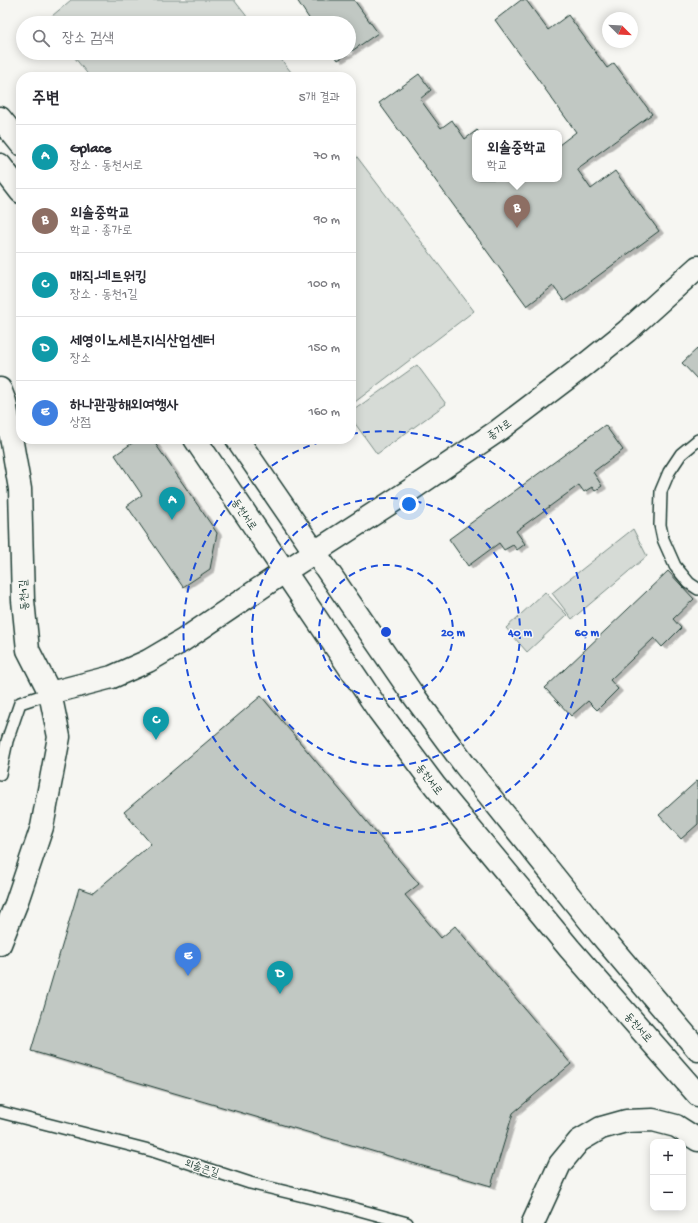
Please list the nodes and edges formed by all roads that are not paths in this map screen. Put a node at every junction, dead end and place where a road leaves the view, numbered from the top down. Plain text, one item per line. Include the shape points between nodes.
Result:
1 (0, 118) edge
2 (16, 138) edge
3 (0, 166) edge
4 (16, 186) edge
5 (698, 267) edge
6 (0, 388) edge
7 (698, 440) edge
8 (198, 444) edge
9 (240, 444) edge
10 (314, 553) junction
11 (284, 572) junction
12 (698, 589) edge
13 (50, 693) junction
14 (0, 774) edge
15 (0, 944) edge
16 (698, 1050) edge
17 (698, 1095) edge
18 (0, 1112) edge
19 (698, 1140) edge
20 (406, 1223) edge
21 (533, 1223) edge

1 - 2 main road
3 - 4 main road
5 - 10 main road, 종가로 via 627,331 499,430
6 - 13 main road, 동천1길 via 5,402 20,489 23,600 28,650
7 - 12 lane via 681,454 669,472 661,491 660,525 675,566 689,583
8 - 11 main road, 동천서로
9 - 10 main road
10 - 11 main road, 종가로
10 - 16 main road via 464,764 601,935
11 - 13 main road, 종가로 via 182,642 148,662 112,677
11 - 17 main road, 동천서로 via 379,711 435,786 570,949
13 - 14 lane via 20,703
13 - 15 main road, 동천1길 via 59,737 42,827
18 - 20 lane, 외솔큰길 via 153,1151 250,1183
19 - 21 main road via 676,1126 653,1120 626,1121 601,1128 579,1141 560,1164

